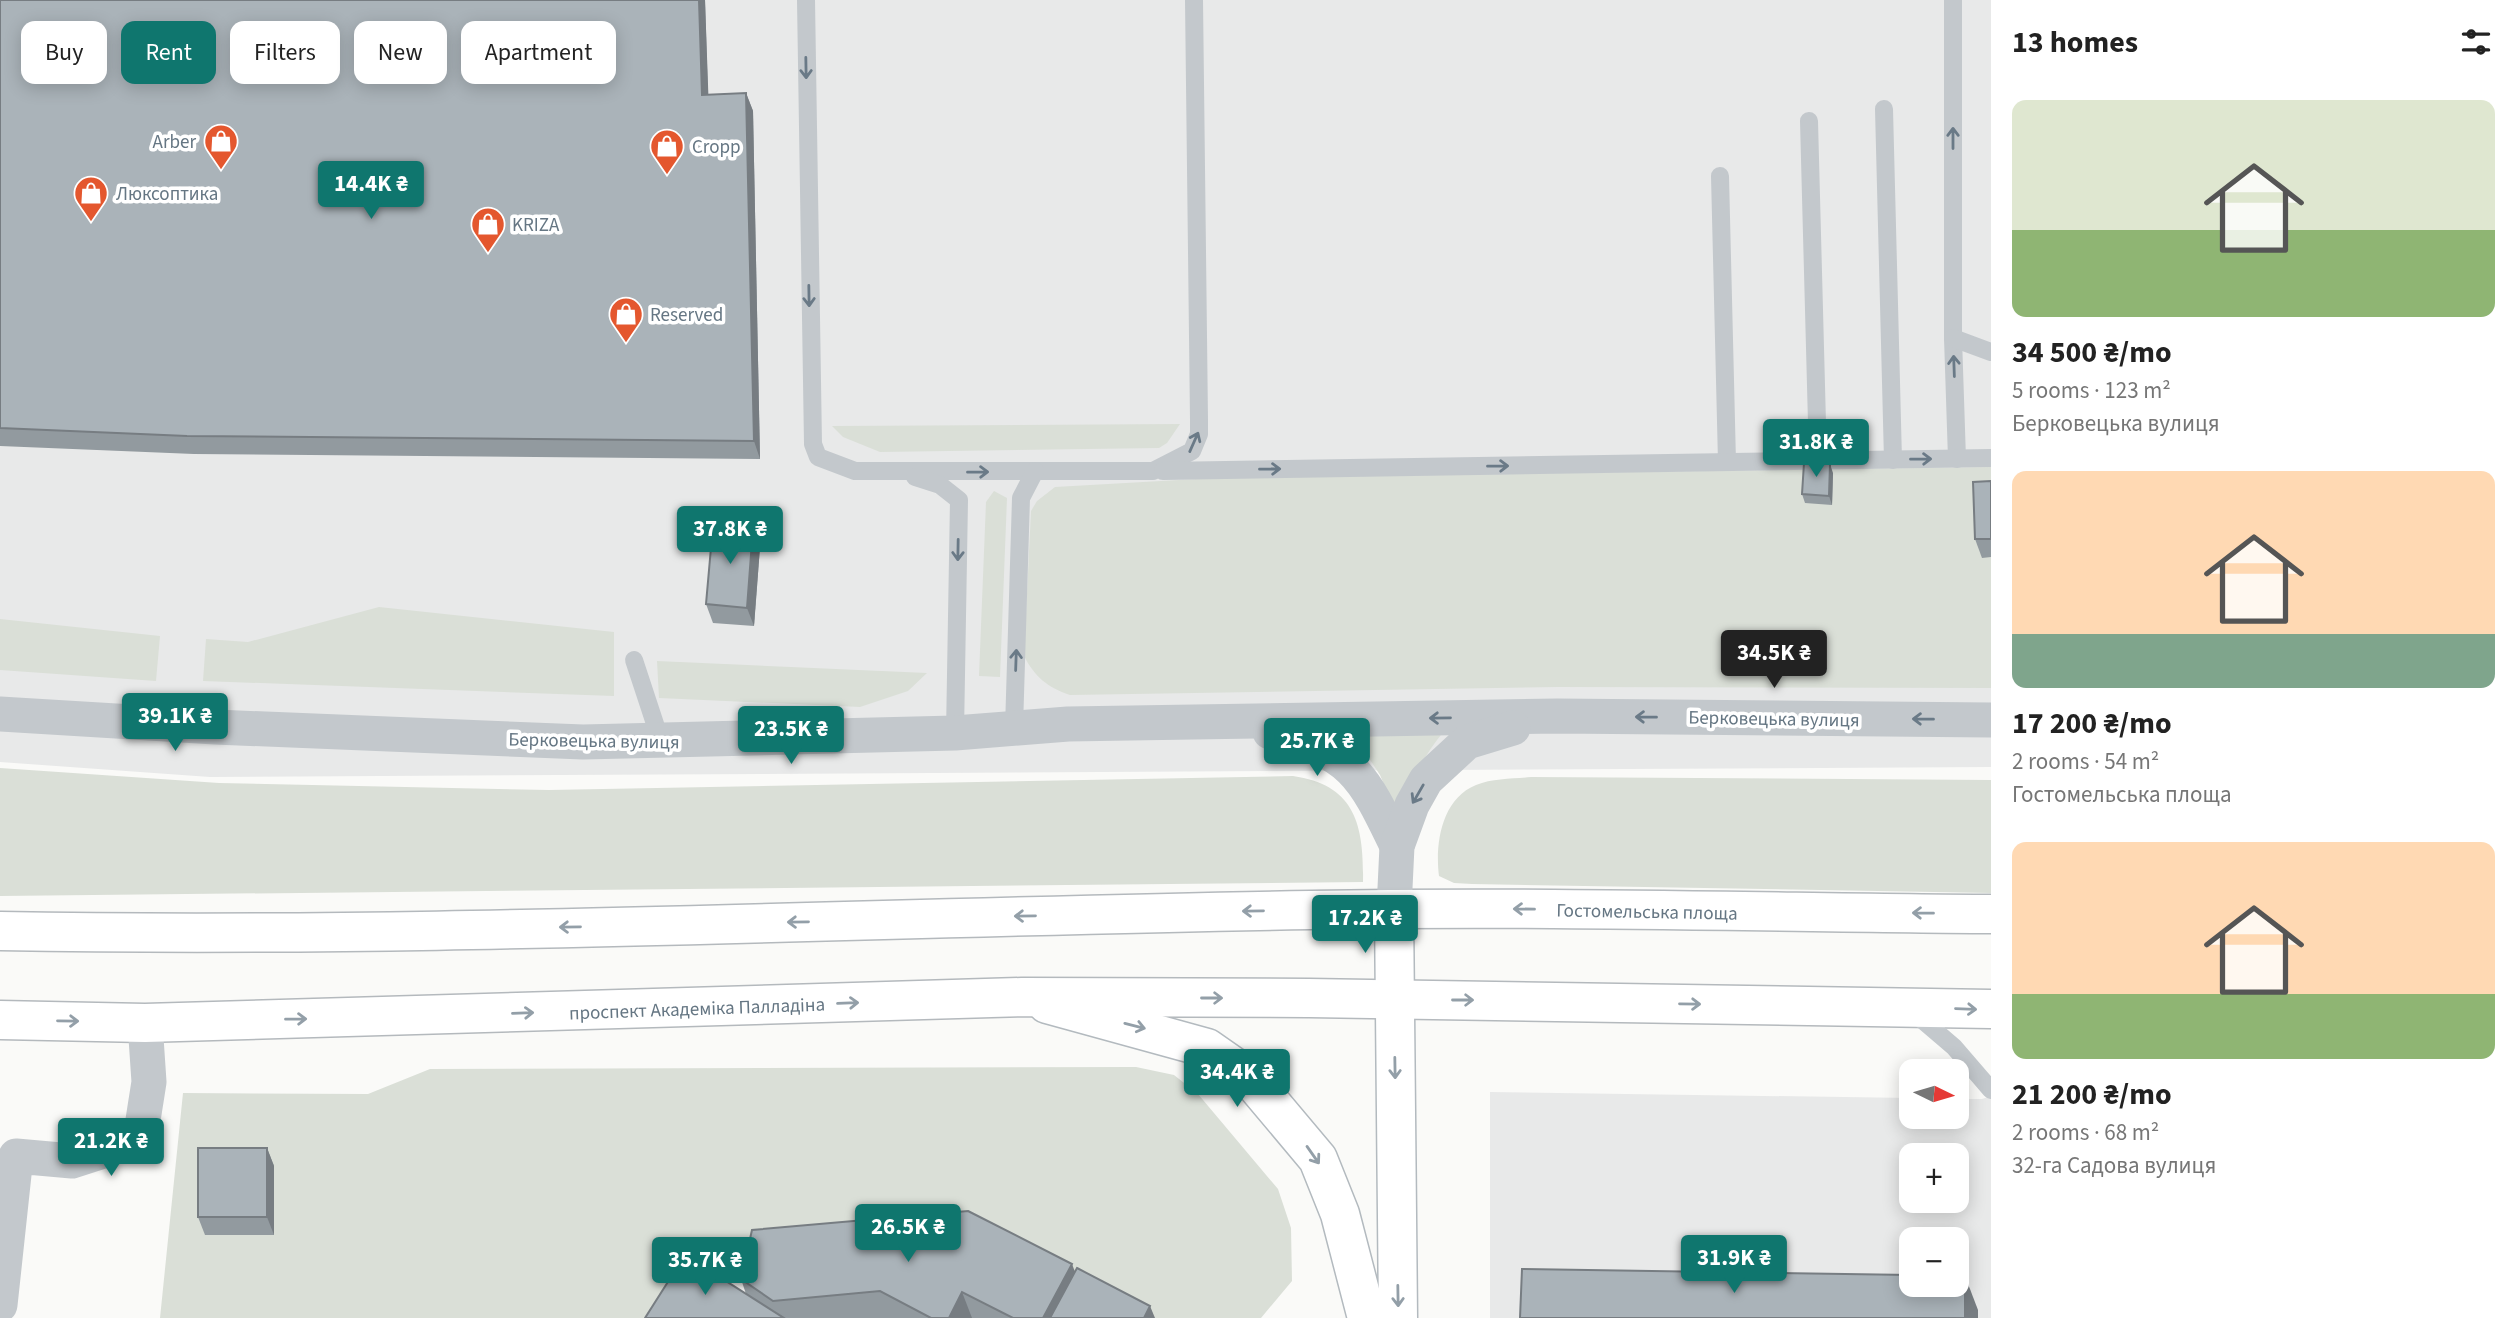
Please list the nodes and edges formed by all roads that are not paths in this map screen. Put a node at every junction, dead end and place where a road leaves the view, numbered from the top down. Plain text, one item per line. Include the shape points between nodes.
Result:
1 (806, 0) edge
2 (1194, 0) edge
3 (1953, 0) edge
4 (1884, 109) dead end
5 (1810, 121) dead end
6 (1720, 176) dead end
7 (1953, 338) junction
8 (1991, 352) edge
9 (1991, 458) edge
10 (1957, 459) junction
11 (1893, 460) junction
12 (1818, 461) junction
13 (1727, 462) junction
14 (899, 471) junction
15 (1035, 471) junction
16 (1153, 471) junction
17 (634, 660) dead end
18 (0, 714) edge
19 (1557, 716) junction
20 (1991, 720) edge
21 (1230, 722) junction
22 (1014, 728) junction
23 (955, 733) junction
24 (661, 742) junction
25 (1397, 846) junction
26 (1394, 909) junction
27 (1991, 914) edge
28 (0, 931) edge
29 (1022, 997) junction
30 (1394, 1000) junction
31 (1908, 1007) junction
32 (1991, 1009) edge
33 (0, 1020) edge
34 (145, 1023) junction
35 (1991, 1090) edge
36 (0, 1305) edge
37 (1367, 1318) edge
38 (1398, 1318) edge

1 -> 14 lane via 813,444 818,457 837,467
16 -> 2 lane via 1192,451 1199,434
7 -> 3 lane
4 - 11 lane
5 - 12 lane
6 - 13 lane
7 - 8 lane
10 -> 7 lane
9 - 10 lane
11 -> 10 lane
11 - 12 lane
12 - 13 lane
16 -> 13 lane
14 -> 15 lane
14 -> 23 lane via 940,485 959,500
15 - 16 lane
22 -> 15 lane via 1021,498
17 - 24 lane
18 - 24 street, Берковецька вулиця via 228,728
20 -> 19 street, Берковецька вулиця
19 -> 21 street, Берковецька вулиця
19 -> 25 street, Берковецька вулиця via 1467,741 1448,756 1426,780
21 - 22 street, Берковецька вулиця
21 - 25 street, Берковецька вулиця via 1334,754 1370,789
22 - 23 street, Берковецька вулиця
23 - 24 street, Берковецька вулиця
25 - 26 street, Берковецька вулиця
27 -> 26 main road, Гостомельська площа
26 -> 28 main road via 494,929
26 - 30 main road
29 -> 30 main road, проспект Академіка Палладіна
34 -> 29 main road, проспект Академіка Палладіна
29 -> 37 main road via 1207,1048 1250,1078 1318,1159 1340,1214
30 -> 31 main road
30 -> 38 main road
31 -> 32 main road
31 - 35 lane via 1954,1047
33 -> 34 main road, проспект Академіка Палладіна
34 - 36 street via 149,1082 139,1139 72,1161 16,1156

